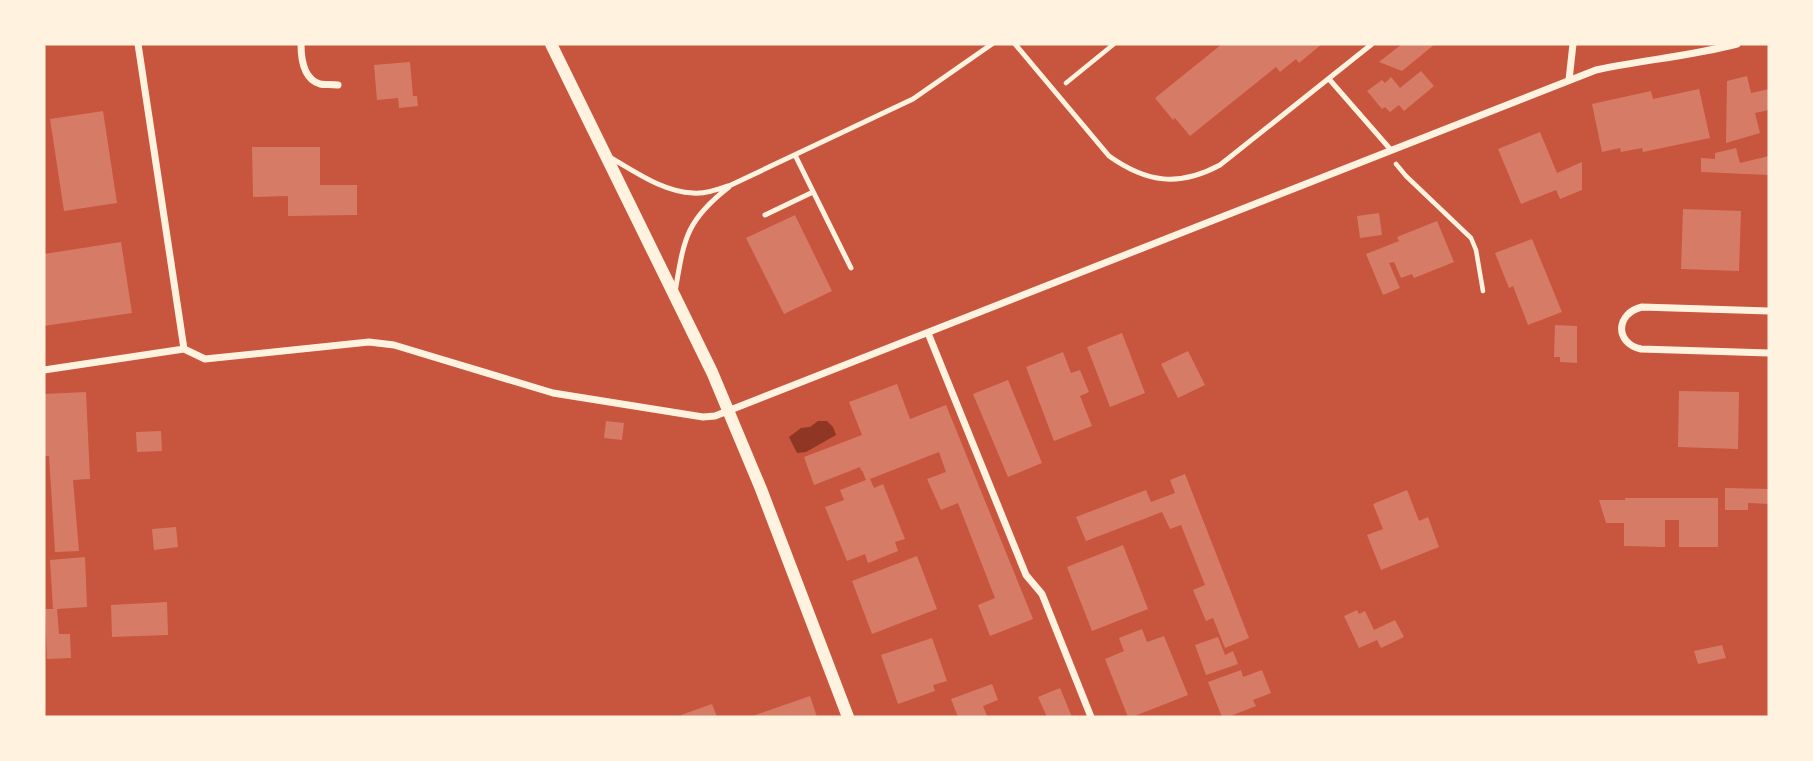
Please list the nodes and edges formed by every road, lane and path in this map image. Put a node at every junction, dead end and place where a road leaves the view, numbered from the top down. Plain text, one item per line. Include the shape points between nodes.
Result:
1 (138, 44) edge
2 (301, 44) edge
3 (551, 44) edge
4 (992, 44) edge
5 (1015, 44) edge
6 (1114, 44) edge
7 (1372, 44) edge
8 (1573, 44) edge
9 (1737, 44) edge
10 (1329, 79) junction
11 (1569, 80) junction
12 (338, 85) dead end
13 (1054, 92) junction
14 (1391, 150) junction
15 (605, 154) junction
16 (795, 155) junction
17 (731, 185) junction
18 (813, 192) junction
19 (765, 215) dead end
20 (851, 268) dead end
21 (1483, 291) dead end
22 (674, 296) junction
23 (1769, 312) edge
24 (928, 332) junction
25 (184, 349) junction
26 (1769, 353) edge
27 (44, 370) edge
28 (729, 411) junction
29 (848, 717) edge
30 (1091, 717) edge

1 - 25 street
2 - 12 street via 310,78
3 - 15 street
4 - 16 lane via 914,99
5 - 13 lane
6 - 13 path
7 - 10 lane
8 - 11 street
9 - 11 street via 1606,68
10 - 13 lane via 1220,165 1172,180 1139,174 1109,156
10 - 14 lane
11 - 14 street
14 - 21 path via 1398,167 1471,238
14 - 24 street
15 - 17 lane via 672,189 692,193
15 - 22 street
16 - 17 lane
16 - 18 lane
17 - 22 lane via 714,198 684,239
18 - 19 lane
18 - 20 lane
22 - 28 street
23 - 26 street via 1642,307 1626,315 1621,328 1627,342 1641,349
24 - 28 street
24 - 30 street via 1026,575 1042,594
25 - 27 street
25 - 28 street via 205,359 369,342 394,345 553,393 703,417
28 - 29 street

